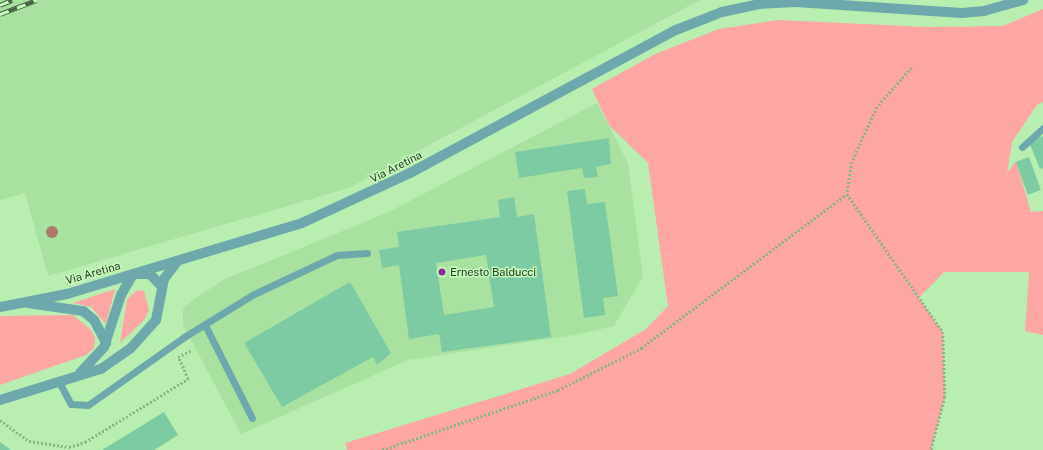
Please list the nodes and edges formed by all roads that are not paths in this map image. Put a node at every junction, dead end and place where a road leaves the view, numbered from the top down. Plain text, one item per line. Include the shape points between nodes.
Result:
1 (1023, 0) edge
2 (783, 1) edge
3 (1043, 128) edge
4 (1022, 147) dead end
5 (366, 253) dead end
6 (177, 262) junction
7 (133, 274) junction
8 (161, 286) junction
9 (26, 303) junction
10 (0, 307) edge
11 (205, 325) junction
12 (106, 343) junction
13 (80, 373) junction
14 (58, 380) junction
15 (0, 400) edge
16 (252, 418) dead end

1 - 2 street, Via Aretina via 984,11 962,12
2 - 6 street, Via Aretina via 734,8 691,23 365,196 280,232
3 - 4 lane
5 - 11 lane via 345,252 328,258 254,294
6 - 7 street, Via Aretina
6 - 8 street
7 - 8 street via 150,274
7 - 9 street, Via Aretina
7 - 12 street via 121,295
8 - 13 street via 160,310 150,329 110,363
9 - 10 street, Via Aretina
9 - 12 street via 83,311 94,320
11 - 14 lane via 88,405 71,404
11 - 16 lane
12 - 13 street via 98,357
13 - 14 street
14 - 15 street

